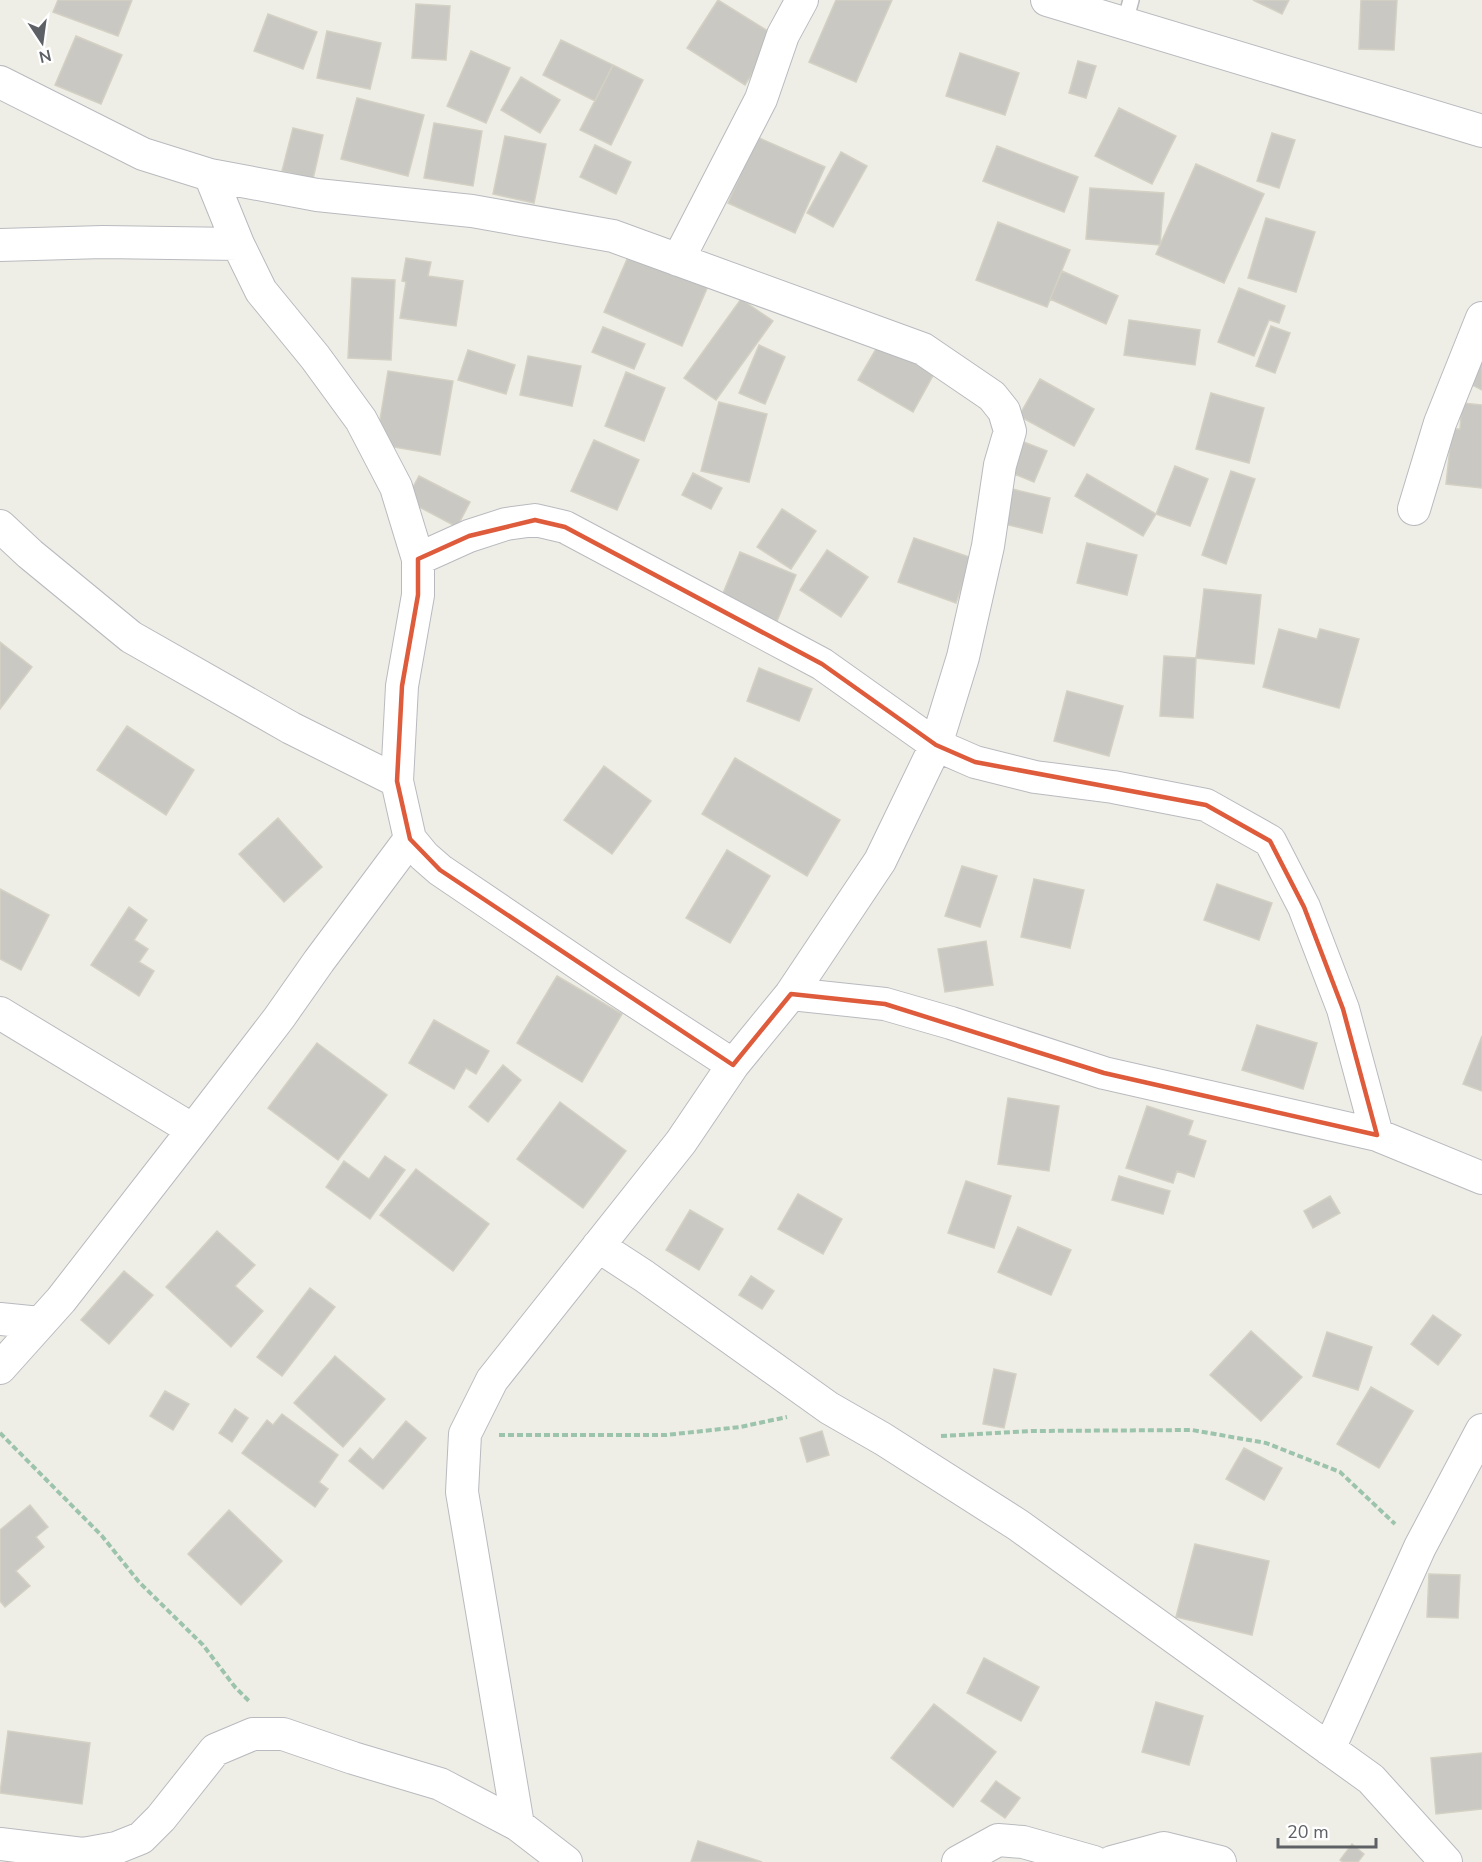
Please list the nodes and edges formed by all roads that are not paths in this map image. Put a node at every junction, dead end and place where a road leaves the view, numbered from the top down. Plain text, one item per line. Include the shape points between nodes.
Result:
1 (802, 0) edge
2 (1047, 0) edge
3 (1128, 11) edge
4 (0, 82) edge
5 (1482, 131) edge
6 (210, 175) junction
7 (238, 244) junction
8 (0, 245) edge
9 (678, 260) junction
10 (1482, 318) edge
11 (1414, 509) dead end
12 (0, 526) edge
13 (418, 560) junction
14 (936, 745) junction
15 (398, 781) junction
16 (410, 839) junction
17 (791, 994) junction
18 (0, 1013) edge
19 (733, 1065) junction
20 (193, 1130) junction
21 (1377, 1135) junction
22 (1482, 1178) edge
23 (598, 1246) junction
24 (0, 1319) edge
25 (40, 1323) junction
26 (0, 1368) edge
27 (1482, 1430) edge
28 (1329, 1749) junction
29 (518, 1825) junction
30 (0, 1844) edge
31 (136, 1850) edge
32 (566, 1862) edge
33 (958, 1862) edge
34 (1094, 1862) edge
35 (1112, 1862) edge
36 (1220, 1862) edge
37 (1446, 1862) edge

1 - 9 street via 783,35 761,99
2 - 3 street
3 - 5 street
4 - 6 street via 143,154
6 - 7 street
6 - 9 street via 317,195 472,211 613,236
7 - 8 street
7 - 13 street via 261,291 361,420 396,487
9 - 14 street via 923,349 992,396 1004,411 1010,430 1000,465 988,546 963,657
10 - 11 street via 1440,423
12 - 15 street via 131,637 291,728
13 - 14 street via 506,524 535,520 565,527 822,664
13 - 15 street via 418,595 402,686
14 - 17 street via 880,861
14 - 21 street via 975,762 1035,777 1206,805 1270,841 1304,907 1343,1009
15 - 16 street
16 - 19 street via 440,870
16 - 20 street
17 - 19 street
17 - 21 street via 885,1004 1104,1073
18 - 20 street
19 - 23 street via 681,1142
20 - 25 street
21 - 22 street
23 - 28 street via 829,1408 1018,1524
23 - 29 street via 492,1380 465,1434 462,1492
24 - 25 street
25 - 26 street
27 - 28 street via 1420,1547
28 - 37 street via 1371,1779
29 - 31 street via 441,1784 282,1734 253,1734 215,1750
29 - 32 street
30 - 31 street via 83,1854 116,1848
33 - 34 street via 998,1840 1023,1842
35 - 36 street via 1164,1848

